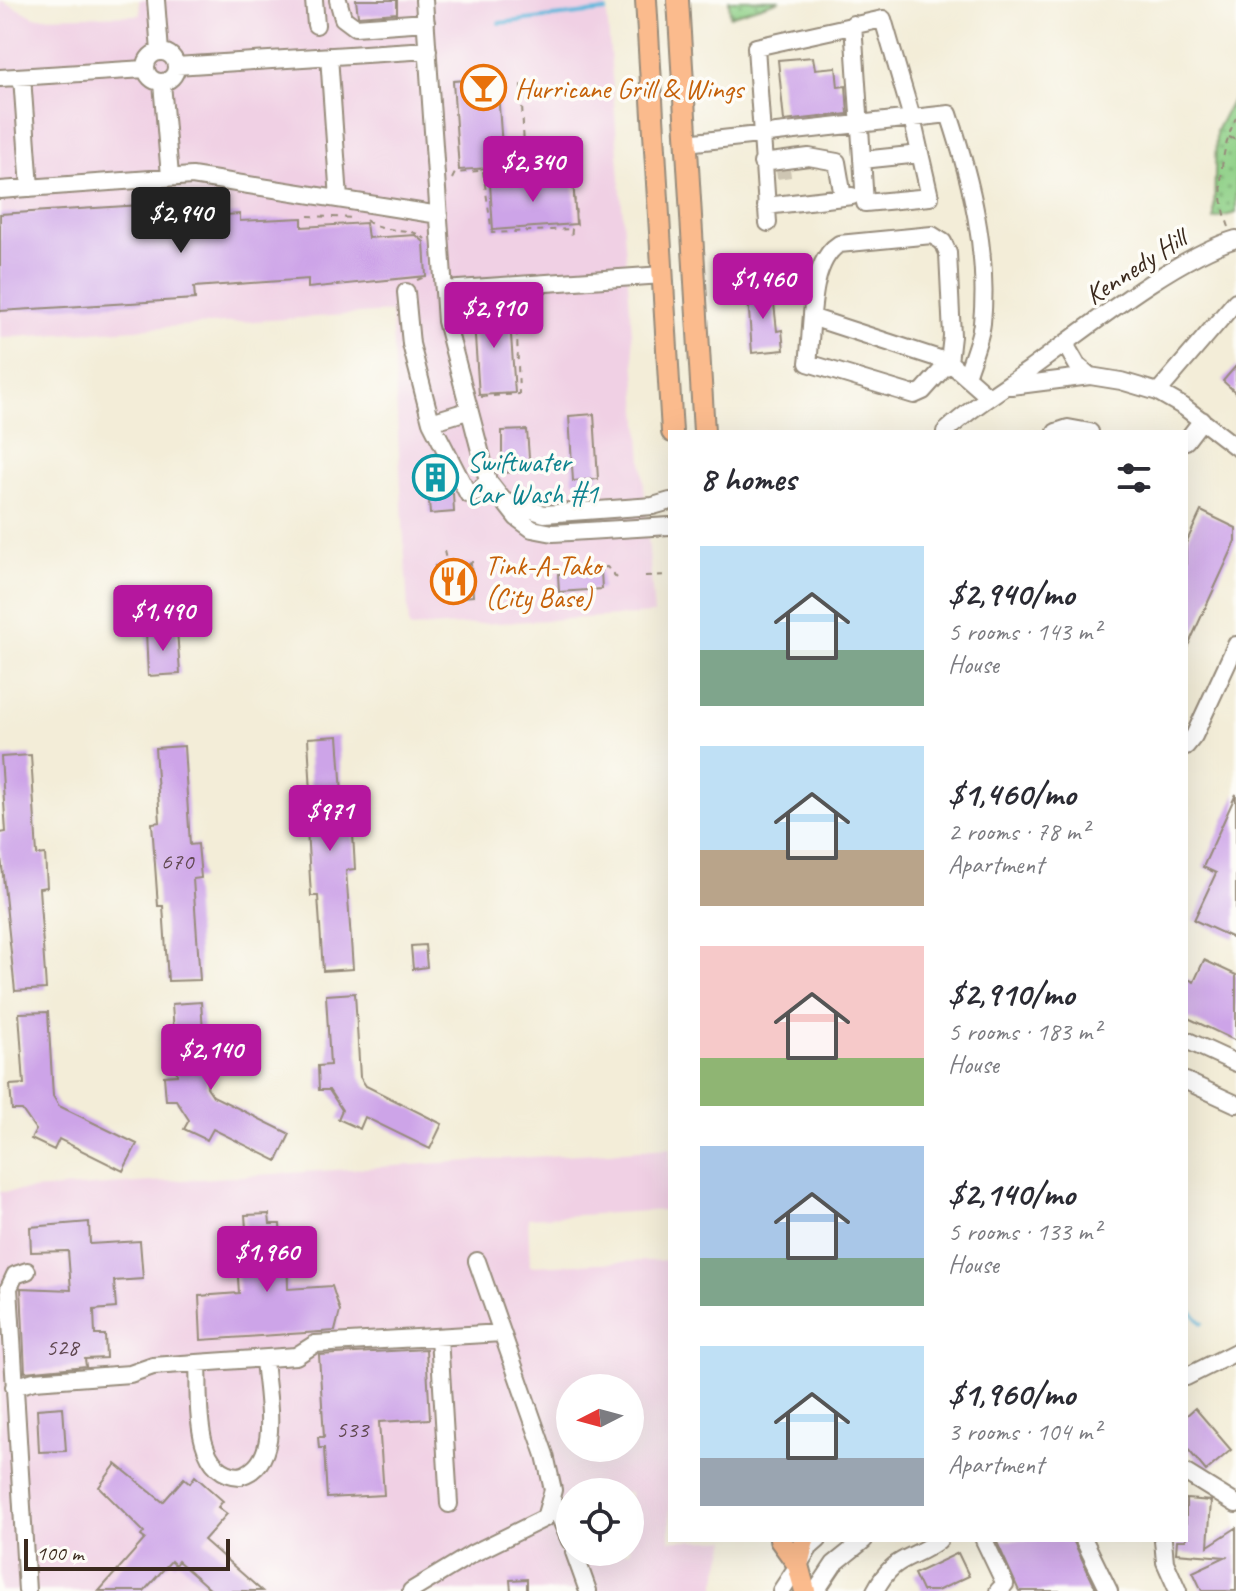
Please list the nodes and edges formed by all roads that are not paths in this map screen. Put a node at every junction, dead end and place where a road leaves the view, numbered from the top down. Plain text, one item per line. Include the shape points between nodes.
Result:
1 (156, 0) edge
2 (314, 0) edge
3 (338, 0) edge
4 (424, 0) edge
5 (646, 0) edge
6 (678, 0) edge
7 (426, 22) junction
8 (853, 24) junction
9 (316, 25) dead end
10 (428, 50) junction
11 (160, 52) junction
12 (329, 56) junction
13 (176, 66) junction
14 (145, 69) junction
15 (22, 77) junction
16 (0, 78) edge
17 (162, 83) junction
18 (912, 118) junction
19 (860, 123) junction
20 (760, 135) junction
21 (686, 143) junction
22 (920, 154) junction
23 (862, 160) junction
24 (773, 169) junction
25 (840, 171) junction
26 (170, 176) junction
27 (30, 188) junction
28 (0, 190) edge
29 (863, 195) junction
30 (843, 197) junction
31 (339, 199) junction
32 (439, 215) junction
33 (1235, 239) edge
34 (663, 275) junction
35 (412, 286) road end
36 (444, 290) junction
37 (1236, 301) edge
38 (814, 318) junction
39 (1065, 344) junction
40 (949, 362) junction
41 (1090, 376) junction
42 (966, 377) junction
43 (1005, 387) junction
44 (1158, 392) junction
45 (989, 397) junction
46 (467, 411) junction
47 (1202, 420) junction
48 (431, 422) junction
49 (672, 430) edge
50 (704, 430) edge
51 (948, 430) edge
52 (1188, 438) edge
53 (1236, 447) edge
54 (488, 481) junction
55 (507, 502) junction
56 (668, 502) edge
57 (668, 526) edge
58 (1236, 645) edge
59 (1188, 744) edge
60 (1188, 1041) edge
61 (1236, 1063) edge
62 (1188, 1082) edge
63 (1236, 1104) edge
64 (477, 1261) dead end
65 (27, 1271) dead end
66 (502, 1333) junction
67 (439, 1337) junction
68 (1236, 1352) edge
69 (264, 1359) junction
70 (198, 1363) junction
71 (1188, 1376) edge
72 (14, 1387) junction
73 (1188, 1474) edge
74 (552, 1499) junction
75 (449, 1504) dead end
76 (1236, 1504) edge
77 (556, 1508) edge
78 (781, 1542) edge
79 (804, 1542) edge
80 (816, 1542) edge
81 (862, 1542) edge
82 (935, 1542) edge
83 (985, 1542) edge
84 (1085, 1542) edge
85 (1163, 1542) edge
86 (798, 1565) junction
87 (579, 1566) edge
88 (27, 1591) edge
89 (411, 1591) edge
90 (588, 1591) edge
91 (781, 1591) edge
92 (805, 1591) edge
93 (816, 1591) edge
94 (875, 1591) edge
95 (998, 1591) edge
96 (1109, 1591) edge
97 (1178, 1591) edge

1 - 11 street
2 - 9 street
3 - 7 street via 343,18 355,27
4 - 7 street
5 - 34 main road
6 - 21 main road
7 - 10 street
8 - 18 street via 883,19
8 - 19 street
8 - 20 street via 756,47
10 - 12 street
10 - 32 street
11 - 13 street via 171,56
11 - 14 street via 149,57
12 - 13 street
12 - 31 street
13 - 17 street via 172,78
14 - 15 street
14 - 17 street via 150,79
15 - 16 street
15 - 27 street
17 - 26 street
18 - 19 street
18 - 22 street
18 - 42 street via 949,114 976,210 982,326
19 - 20 street
19 - 23 street
20 - 21 street
20 - 24 street
21 - 50 main road
22 - 23 street
22 - 29 street via 930,197 865,203
23 - 29 street
24 - 25 street via 828,165
24 - 25 street via 826,158 837,162
24 - 30 street via 767,215
25 - 30 street
26 - 27 street
26 - 31 street
27 - 28 street
29 - 30 street
31 - 32 street
32 - 36 street
33 - 39 street, Kennedy Hill via 1216,244 1167,274
34 - 36 street
34 - 49 main road
35 - 48 street via 411,344
36 - 46 street
37 - 44 street
38 - 40 street
38 - 40 street via 808,363 914,395
38 - 40 street via 816,276 828,250 839,244 932,235 948,253
39 - 41 street
39 - 43 street, Kennedy Hill
40 - 42 street
41 - 43 street
41 - 44 street
42 - 45 street
43 - 45 street, Kennedy Hill
44 - 47 street
45 - 51 street, Kennedy Hill
46 - 48 street
46 - 54 street
47 - 52 street
47 - 53 street
48 - 54 street via 468,494
54 - 55 street
55 - 56 street via 544,514
55 - 57 street via 532,529 553,533
58 - 59 street
60 - 61 street
62 - 63 street
64 - 66 street
65 - 72 street via 15,1275 9,1288
66 - 67 street
66 - 74 street via 545,1455
67 - 69 street via 315,1344 296,1356
67 - 75 street
68 - 71 street
69 - 70 street
69 - 70 street via 268,1447 260,1465 240,1476 225,1472 203,1447
70 - 72 street
72 - 88 street
73 - 76 street
74 - 77 street
74 - 89 street via 545,1518
78 - 86 main road
79 - 86 main road
80 - 86 street
81 - 93 street via 834,1564
82 - 94 street via 904,1556
83 - 95 street via 1005,1584
84 - 96 street
85 - 97 street via 1165,1562
86 - 91 street
86 - 92 main road
87 - 90 street

